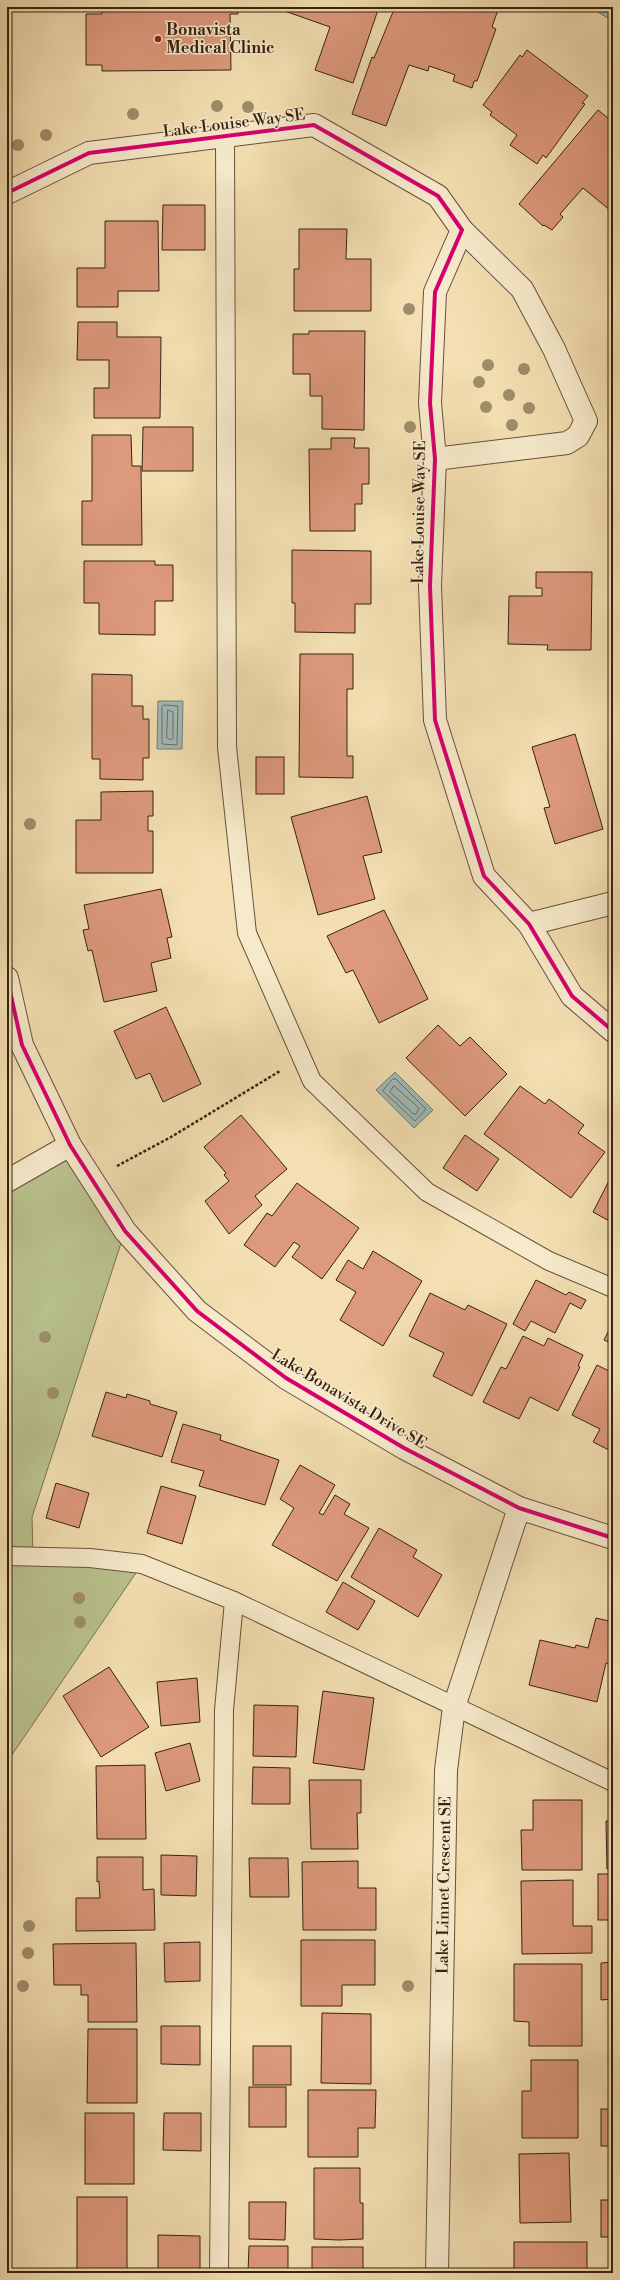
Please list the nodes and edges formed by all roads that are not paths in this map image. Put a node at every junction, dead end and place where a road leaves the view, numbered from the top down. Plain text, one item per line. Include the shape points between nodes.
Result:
1 (225, 136) junction
2 (7, 193) edge
3 (462, 230) junction
4 (435, 459) junction
5 (613, 903) edge
6 (528, 924) junction
7 (7, 978) edge
8 (613, 1031) edge
9 (70, 1145) junction
10 (7, 1182) edge
11 (613, 1288) edge
12 (519, 1508) junction
13 (613, 1538) edge
14 (7, 1556) edge
15 (234, 1601) junction
16 (454, 1707) junction
17 (613, 1782) edge
18 (219, 2273) edge
19 (437, 2273) edge

1 - 2 street, Lake Louise Way SE via 89,153
1 - 3 street, Lake Louise Way SE via 314,125 438,196
1 - 11 lane via 227,747 247,933 312,1081 427,1192 549,1261
3 - 4 street, Lake Louise Way SE via 435,292 430,403
3 - 4 street, Lake Louise Way SE via 522,290 554,349 586,421 578,436 568,443
4 - 6 street, Lake Louise Way SE via 430,586 435,720 484,876
5 - 6 street
6 - 8 street, Lake Louise Way SE via 572,996
7 - 9 street, Lake Bonavista Drive SE via 22,1045
9 - 10 street
9 - 12 street, Lake Bonavista Drive SE via 125,1231 197,1311 286,1378 404,1448
12 - 13 street, Lake Bonavista Drive SE
12 - 16 street, Lake Linnet Crescent SE
14 - 15 lane via 90,1558 142,1564
15 - 16 lane
15 - 18 lane via 224,1710
16 - 17 lane
16 - 19 street, Lake Linnet Crescent SE via 446,1770

